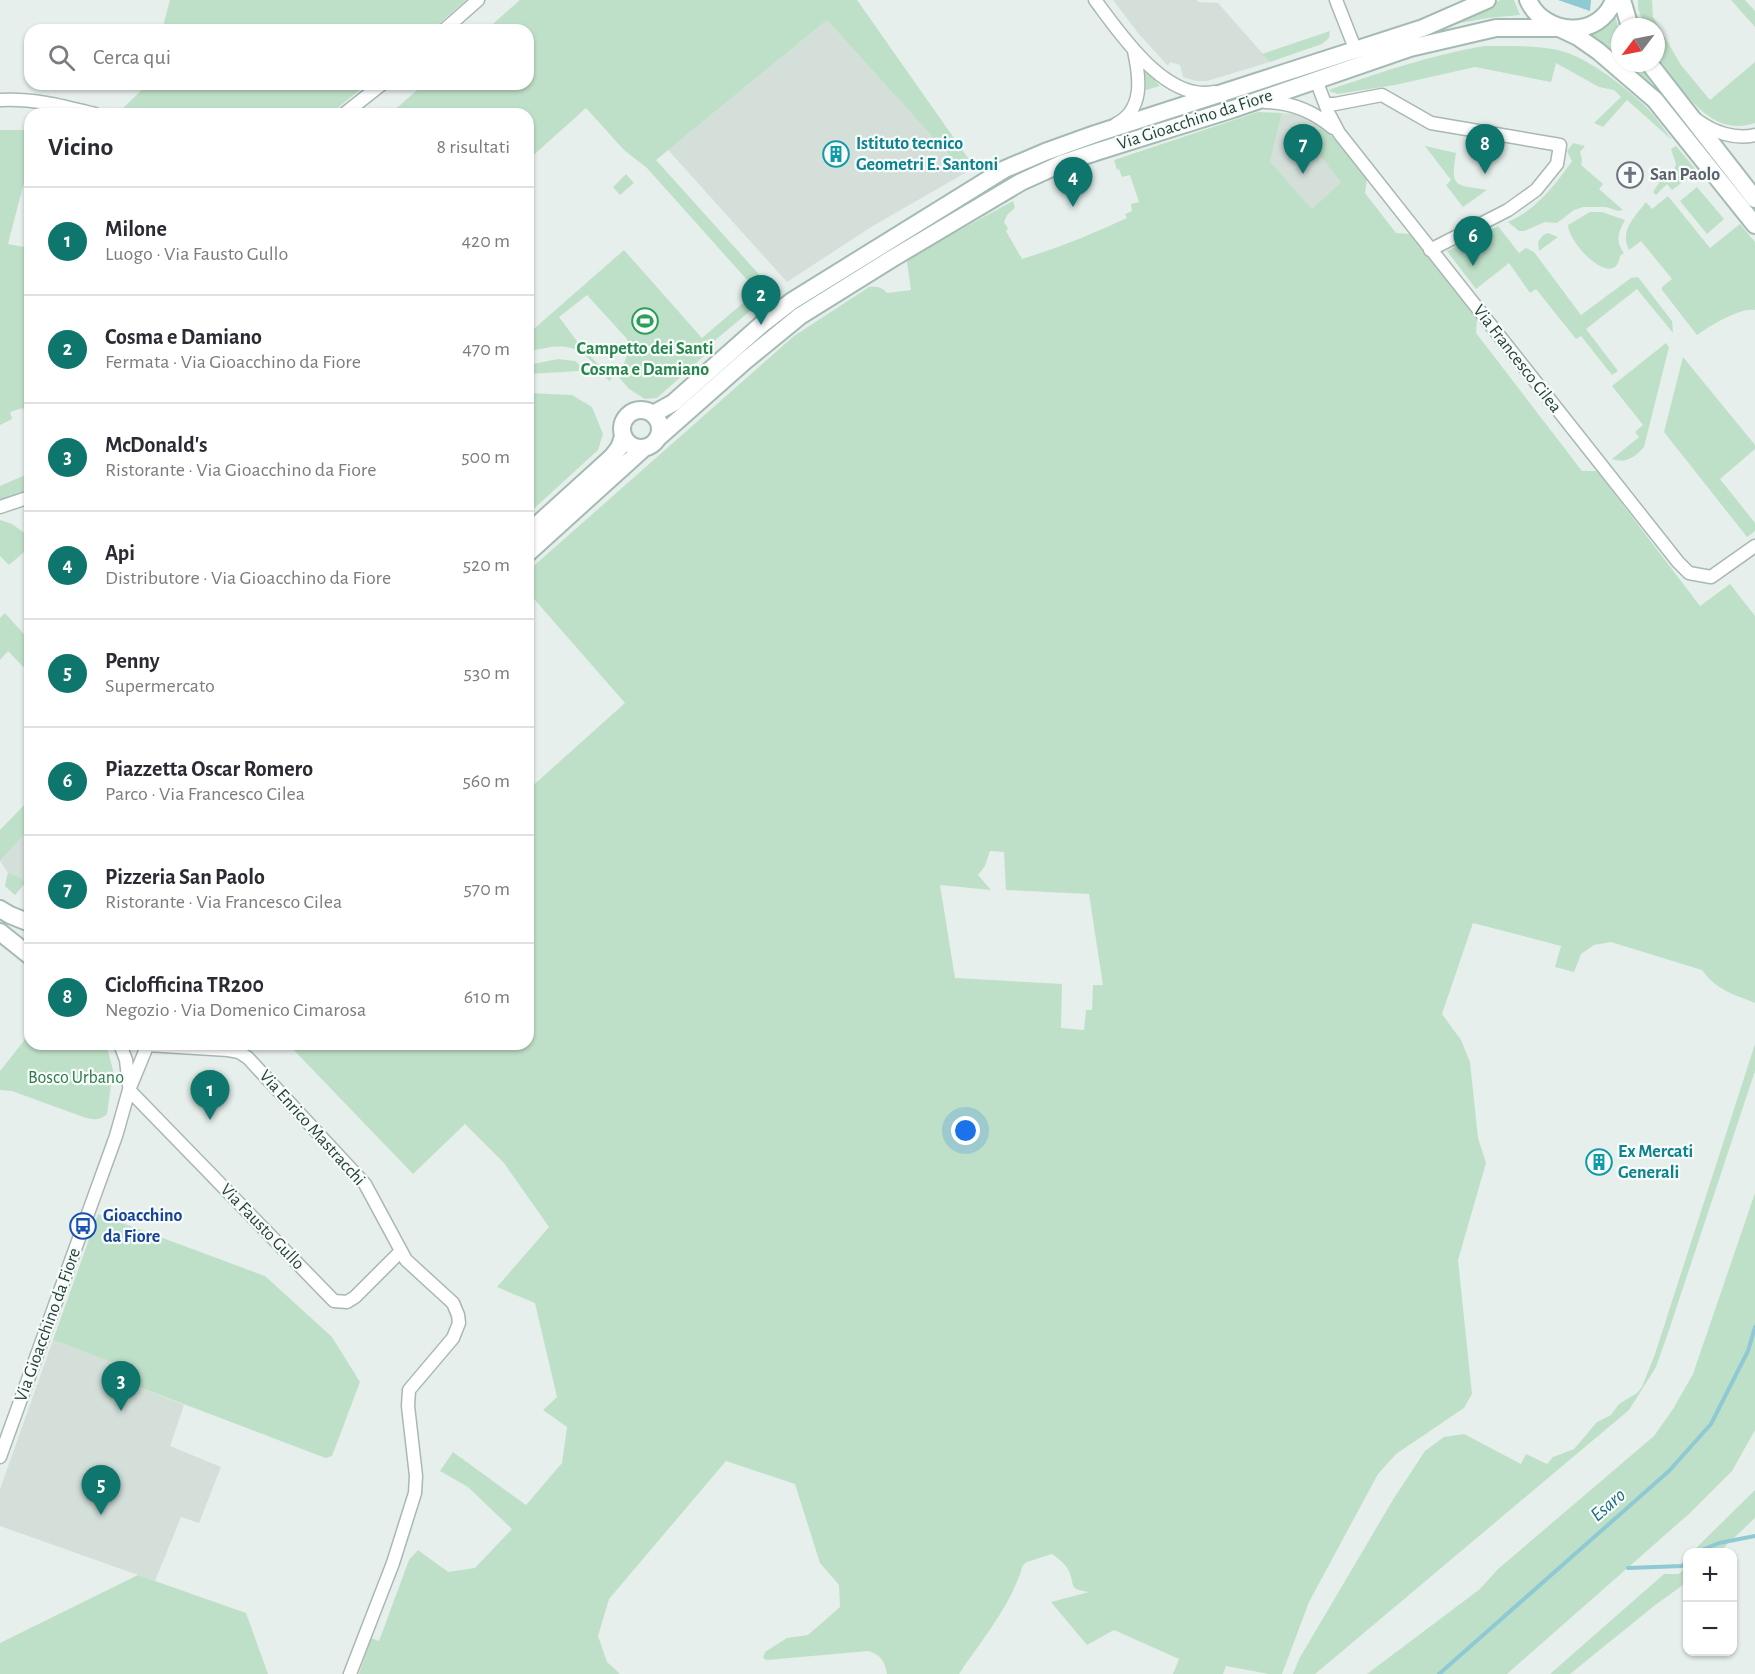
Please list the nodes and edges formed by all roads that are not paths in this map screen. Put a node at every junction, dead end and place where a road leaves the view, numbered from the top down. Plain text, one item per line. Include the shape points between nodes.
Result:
1 (478, 0) edge
2 (1095, 0) edge
3 (1336, 0) edge
4 (1487, 0) edge
5 (1528, 0) edge
6 (1614, 0) edge
7 (1622, 0) edge
8 (1627, 18) edge
9 (451, 24) edge
10 (1559, 28) junction
11 (1134, 51) junction
12 (1356, 51) junction
13 (1656, 72) edge
14 (1316, 80) junction
15 (1244, 86) junction
16 (374, 90) edge
17 (0, 100) edge
18 (1251, 103) junction
19 (1324, 104) junction
20 (70, 108) edge
21 (352, 108) edge
22 (1684, 110) junction
23 (1339, 133) junction
24 (1095, 135) junction
25 (1755, 135) edge
26 (1755, 199) edge
27 (1755, 225) edge
28 (1430, 250) junction
29 (653, 414) junction
30 (623, 437) junction
31 (659, 437) junction
32 (644, 448) junction
33 (24, 499) edge
34 (0, 507) edge
35 (534, 528) edge
36 (1755, 546) edge
37 (534, 548) edge
38 (0, 909) edge
39 (24, 921) edge
40 (0, 932) edge
41 (24, 951) edge
42 (122, 1050) edge
43 (145, 1050) edge
44 (228, 1050) edge
45 (129, 1090) junction
46 (400, 1252) junction
47 (0, 1457) edge
48 (350, 1674) edge

1 - 9 street
2 - 11 street
3 - 12 street
4 - 12 street, Via Gioacchino da Fiore
5 - 10 street via 1536,14
6 - 10 street, Via Gioacchino da Fiore via 1595,23 1584,28
7 - 8 street
10 - 14 street, Via Gioacchino da Fiore via 1496,28 1410,48
10 - 27 street via 1598,51 1655,100
11 - 15 street via 1174,85 1194,92
11 - 24 street via 1139,96 1122,121
12 - 15 street, Via Gioacchino da Fiore
13 - 22 street
14 - 18 street, Via Gioacchino da Fiore
14 - 19 street
15 - 24 street, Via Gioacchino da Fiore
16 - 21 street
17 - 20 street via 40,101
18 - 23 street via 1296,106 1316,115
18 - 31 street, Via Gioacchino da Fiore via 1064,163 1021,182 800,316
19 - 23 street
19 - 28 street via 1382,95 1431,123 1560,145 1557,164 1536,190 1508,210
22 - 25 street via 1723,134
22 - 26 street
23 - 28 street, Via Francesco Cilea
24 - 29 street, Via Gioacchino da Fiore via 1005,169 802,294 673,403
28 - 36 street, Via Francesco Cilea via 1689,573 1711,577
29 - 30 street via 641,410 629,414 622,424
29 - 31 street via 660,424
30 - 32 street via 632,446
30 - 35 street via 612,457
31 - 32 street
32 - 37 street
33 - 34 street
38 - 39 street
40 - 41 street
42 - 45 street
43 - 45 street, Via Gioacchino da Fiore
44 - 46 street, Via Enrico Mastracchi via 248,1058 365,1184
45 - 46 street, Via Fausto Gullo via 334,1301 347,1302 355,1297
45 - 47 street, Via Gioacchino da Fiore
46 - 48 street, Via Enrico Mastracchi via 453,1303 459,1323 453,1338 409,1390 415,1493

